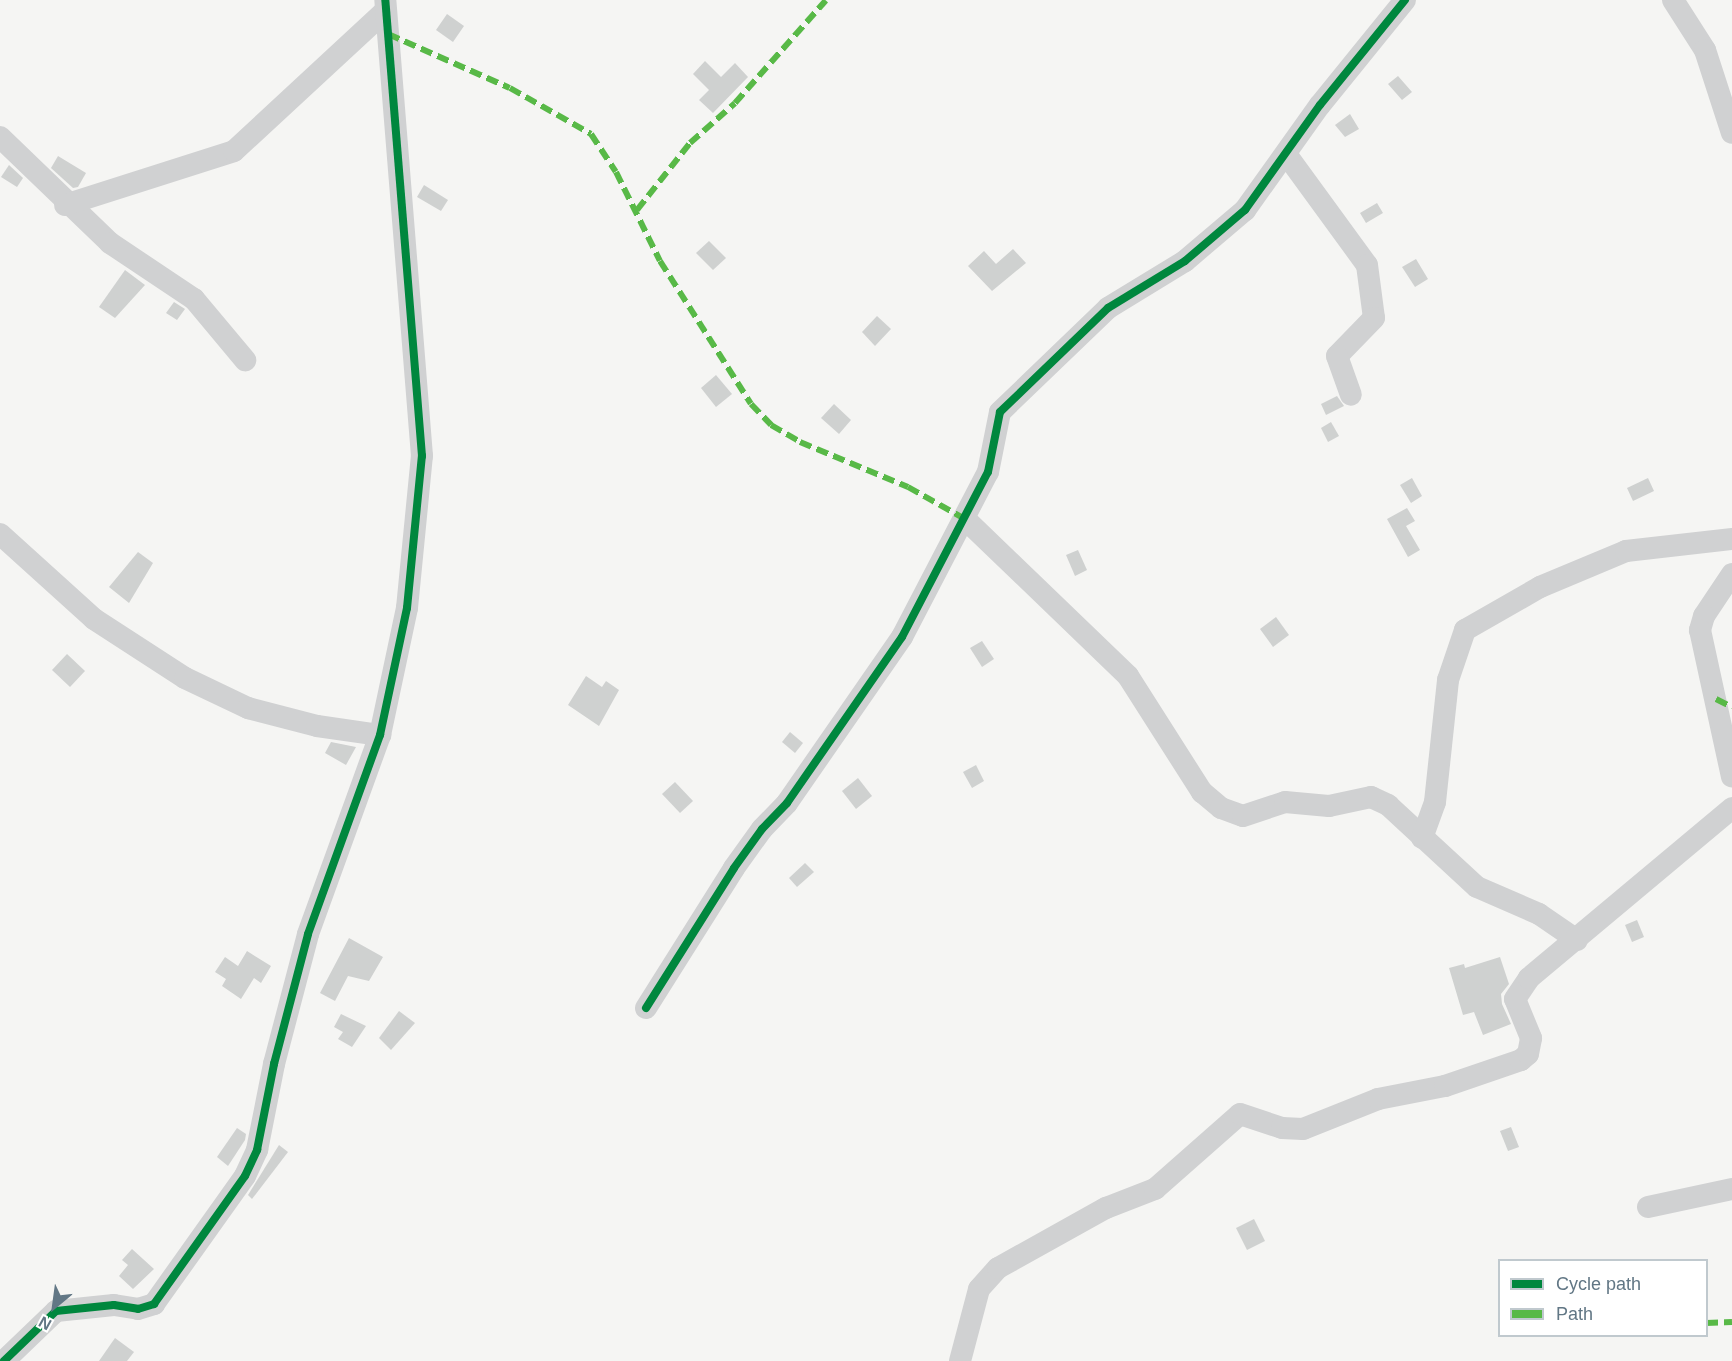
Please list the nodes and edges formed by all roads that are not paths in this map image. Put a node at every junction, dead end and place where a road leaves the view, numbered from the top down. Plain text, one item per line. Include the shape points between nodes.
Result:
1 (1405, 0) edge
2 (1672, 0) edge
3 (385, 5) edge
4 (1732, 133) edge
5 (0, 138) edge
6 (1286, 154) junction
7 (65, 205) junction
8 (245, 360) dead end
9 (1351, 395) dead end
10 (965, 519) junction
11 (0, 534) edge
12 (1732, 538) edge
13 (1732, 574) edge
14 (380, 735) junction
15 (1732, 777) edge
16 (1732, 808) edge
17 (1422, 838) junction
18 (1577, 940) junction
19 (646, 1008) dead end
20 (1732, 1189) edge
21 (1648, 1207) dead end
22 (4, 1361) edge
23 (960, 1361) edge

1 - 6 street
2 - 4 street via 1705,50
3 - 7 street via 234,151
3 - 14 street via 422,456 407,608
5 - 7 street
6 - 9 street via 1367,265 1374,318 1337,356
6 - 10 street via 1245,210 1185,261 1108,308 1000,412 988,472
7 - 8 street via 110,243 194,299
10 - 17 street via 1128,676 1202,792 1221,808 1244,816 1285,802 1329,806 1371,797 1388,805
10 - 19 street via 902,637 787,803 734,868
11 - 14 street via 94,619 185,678 248,708 317,726
12 - 17 street via 1626,551 1540,587 1465,630 1448,680 1435,802
13 - 15 street via 1704,616 1700,630
14 - 22 street via 308,934 257,1150 245,1176 154,1304 138,1309 114,1305 56,1311
16 - 18 street
17 - 18 street via 1477,887 1539,914
18 - 23 street via 1529,978 1516,996 1531,1038 1531,1047 1521,1060 1445,1086 1378,1099 1303,1129 1282,1128 1240,1114 1155,1189 1106,1208 998,1268 979,1288
20 - 21 street

